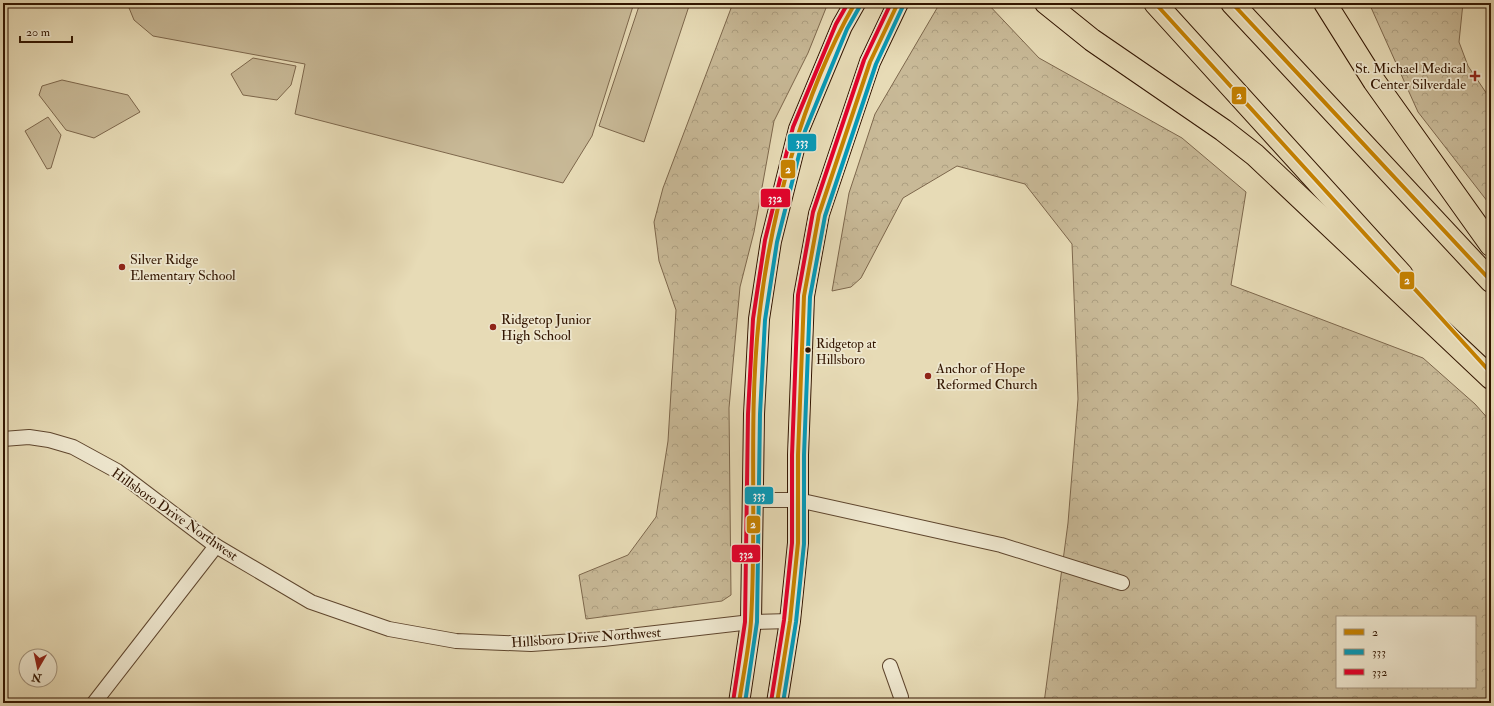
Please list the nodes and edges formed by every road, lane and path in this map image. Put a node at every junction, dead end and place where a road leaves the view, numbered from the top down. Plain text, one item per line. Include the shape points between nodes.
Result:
1 (855, 3) edge
2 (898, 3) edge
3 (1046, 3) edge
4 (1155, 3) edge
5 (1232, 3) edge
6 (1325, 3) edge
7 (1491, 245) edge
8 (1491, 281) edge
9 (1491, 374) edge
10 (1491, 378) edge
11 (3, 439) edge
12 (753, 500) junction
13 (798, 500) junction
14 (216, 546) junction
15 (1122, 583) dead end
16 (790, 621) junction
17 (752, 622) junction
18 (890, 666) dead end
19 (94, 703) edge
20 (739, 703) edge
21 (777, 703) edge
22 (901, 703) edge

1 - 12 main road via 842,26 798,129 771,241 759,319
2 - 13 main road via 870,62 819,214 804,296
3 - 10 highway via 1092,40 1224,130 1255,155
4 - 9 highway
5 - 8 highway
6 - 7 highway via 1374,81
11 - 14 street, Hillsboro Drive Northwest via 29,437 73,447 117,472
12 - 13 street
12 - 17 main road
13 - 15 street via 1001,545
13 - 16 main road via 798,543
14 - 17 street, Hillsboro Drive Northwest via 311,602 389,629 456,641 531,644 603,639
14 - 19 street
16 - 17 street, Hillsboro Drive Northwest
16 - 21 main road
17 - 20 main road
18 - 22 street

